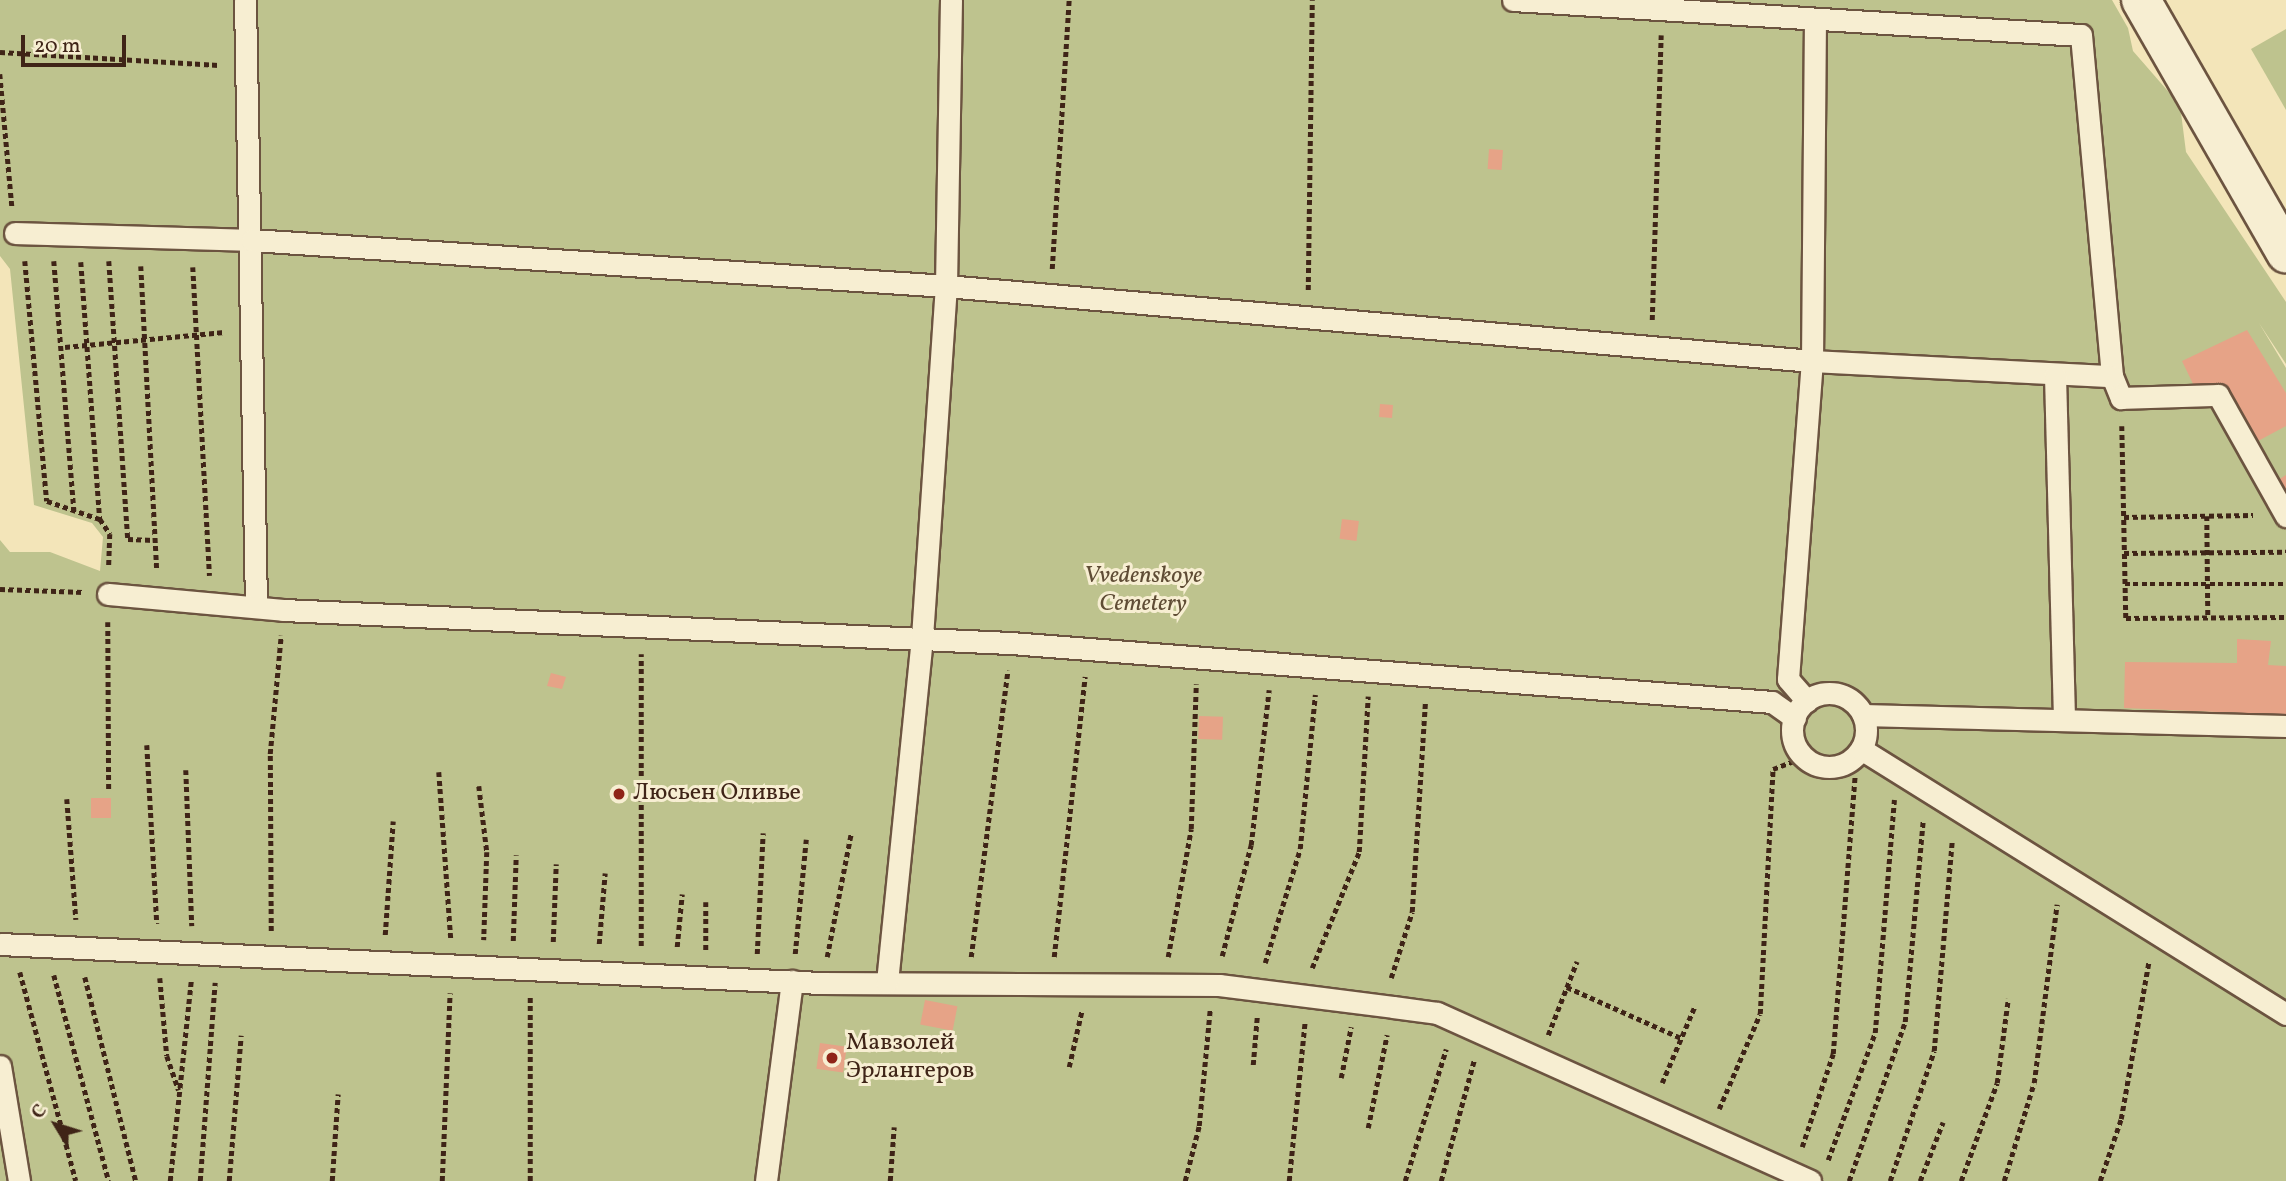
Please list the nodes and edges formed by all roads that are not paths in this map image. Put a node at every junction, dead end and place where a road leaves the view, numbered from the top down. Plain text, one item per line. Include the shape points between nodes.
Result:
1 (246, 0) edge
2 (951, 0) edge
3 (1513, 0) edge
4 (2141, 0) edge
5 (1815, 19) junction
6 (19, 233) road end
7 (252, 240) junction
8 (2286, 253) edge
9 (946, 286) junction
10 (1812, 361) junction
11 (2055, 375) junction
12 (2112, 376) junction
13 (2286, 515) edge
14 (108, 594) road end
15 (256, 607) junction
16 (922, 637) junction
17 (1801, 709) junction
18 (1863, 715) junction
19 (2064, 716) junction
20 (2286, 726) edge
21 (1859, 752) junction
22 (7, 945) edge
23 (792, 981) junction
24 (887, 982) junction
25 (2286, 1014) edge
26 (0, 1066) edge
27 (1809, 1174) edge
28 (19, 1181) edge
29 (766, 1181) edge

1 - 7 lane
2 - 9 lane
3 - 5 lane
4 - 8 street
5 - 10 lane
5 - 12 lane via 2081,35
6 - 7 lane
7 - 9 lane
7 - 15 lane
9 - 10 lane
9 - 16 lane
10 - 11 lane
10 - 17 lane via 1788,679
11 - 12 lane
11 - 19 lane
12 - 13 lane via 2121,398 2218,395
14 - 15 lane
15 - 16 lane
16 - 17 lane via 1772,702
16 - 24 lane
17 - 18 lane via 1842,696
17 - 21 lane via 1794,739 1805,757 1831,767
18 - 19 lane
18 - 21 lane
19 - 20 lane
21 - 25 lane via 1926,789
22 - 23 lane
23 - 24 lane
23 - 29 lane
24 - 27 lane via 1216,985 1390,1007 1455,1021 1708,1135
26 - 28 lane

